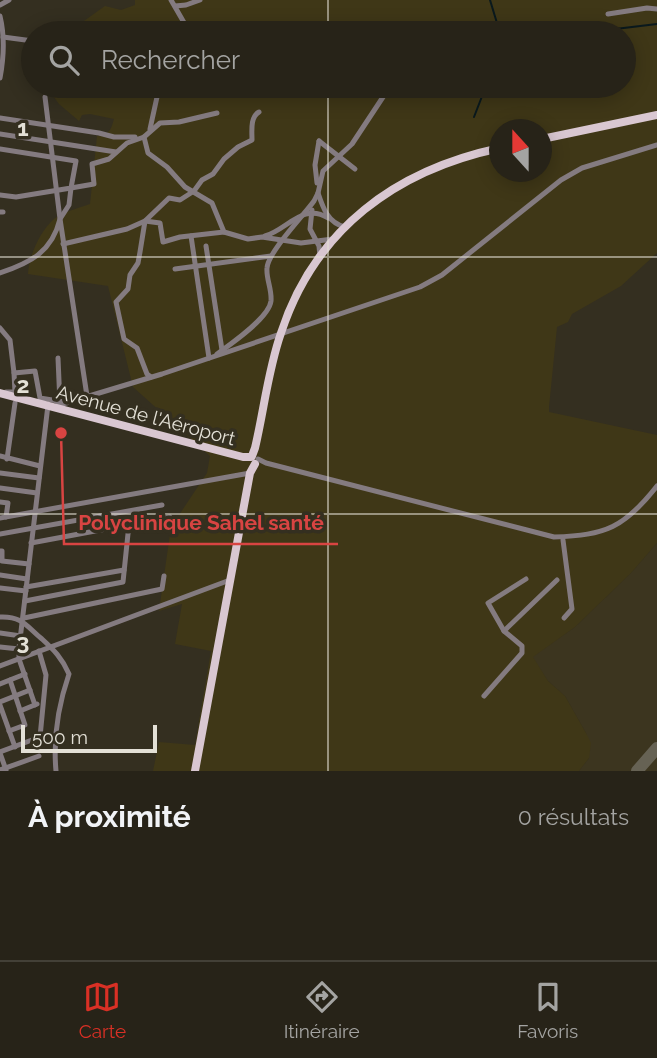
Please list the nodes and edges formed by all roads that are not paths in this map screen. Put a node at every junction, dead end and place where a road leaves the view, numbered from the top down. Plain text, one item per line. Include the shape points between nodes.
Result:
1 (9, 0) edge
2 (200, 0) edge
3 (173, 3) edge
4 (0, 5) edge
5 (657, 9) edge
6 (608, 14) dead end
7 (0, 16) edge
8 (183, 21) edge
9 (2, 37) edge
10 (21, 39) edge
11 (0, 78) edge
12 (45, 98) edge
13 (157, 98) edge
14 (381, 98) edge
15 (259, 112) dead end
16 (216, 113) dead end
17 (657, 115) edge
18 (0, 118) edge
19 (50, 125) junction
20 (149, 131) junction
21 (0, 134) edge
22 (143, 137) junction
23 (552, 137) edge
24 (51, 142) junction
25 (657, 145) edge
26 (0, 149) edge
27 (489, 151) edge
28 (116, 152) junction
29 (337, 156) junction
30 (53, 158) junction
31 (355, 169) dead end
32 (71, 188) junction
33 (58, 190) junction
34 (194, 191) junction
35 (318, 193) junction
36 (0, 195) edge
37 (308, 213) junction
38 (60, 219) junction
39 (145, 221) junction
40 (335, 223) junction
41 (224, 232) junction
42 (340, 233) junction
43 (191, 236) junction
44 (262, 237) junction
45 (283, 240) junction
46 (316, 241) junction
47 (63, 244) junction
48 (206, 246) dead end
49 (271, 256) dead end
50 (320, 257) junction
51 (208, 265) junction
52 (195, 267) junction
53 (175, 269) dead end
54 (0, 273) edge
55 (0, 327) edge
56 (280, 335) junction
57 (222, 350) junction
58 (211, 357) junction
59 (58, 358) dead end
60 (14, 373) junction
61 (151, 377) junction
62 (0, 393) edge
63 (87, 396) junction
64 (15, 403) dead end
65 (53, 405) junction
66 (0, 440) edge
67 (9, 443) junction
68 (4, 458) edge
69 (253, 461) junction
70 (40, 466) junction
71 (1, 473) edge
72 (14, 475) junction
73 (39, 478) junction
74 (657, 486) edge
75 (0, 488) edge
76 (12, 491) junction
77 (37, 493) junction
78 (0, 502) edge
79 (162, 505) dead end
80 (34, 512) junction
81 (3, 517) edge
82 (170, 517) dead end
83 (129, 524) junction
84 (34, 527) junction
85 (0, 534) edge
86 (563, 540) dead end
87 (31, 543) junction
88 (0, 551) edge
89 (29, 564) junction
90 (124, 570) junction
91 (0, 576) edge
92 (164, 576) dead end
93 (27, 579) junction
94 (526, 579) dead end
95 (230, 580) junction
96 (557, 580) dead end
97 (0, 588) edge
98 (26, 589) junction
99 (24, 601) junction
100 (0, 617) edge
101 (564, 618) dead end
102 (23, 620) junction
103 (504, 631) junction
104 (0, 633) edge
105 (20, 636) junction
106 (0, 647) edge
107 (51, 647) junction
108 (19, 649) junction
109 (39, 651) junction
110 (19, 659) junction
111 (0, 666) edge
112 (25, 674) junction
113 (10, 680) junction
114 (0, 684) edge
115 (30, 691) junction
116 (14, 696) junction
117 (484, 696) dead end
118 (43, 702) junction
119 (0, 703) edge
120 (35, 705) junction
121 (20, 711) junction
122 (9, 731) junction
123 (15, 747) junction
124 (0, 752) edge
125 (39, 756) dead end
126 (4, 770) edge
127 (56, 771) edge
128 (195, 771) edge

1 - 4 street
2 - 3 street
3 - 8 street
5 - 6 street
7 - 9 street
9 - 10 street
9 - 11 street
12 - 19 street
13 - 20 street
14 - 29 street via 356,137
15 - 34 street via 251,129 252,140 238,147
16 - 20 street via 160,123
17 - 23 main road
18 - 19 street
19 - 22 street via 114,137
19 - 24 street
20 - 22 street
21 - 24 street
22 - 28 street
22 - 34 street via 148,153
24 - 28 street
24 - 30 street
25 - 56 street via 582,168 561,180 442,275 419,287
26 - 30 street
27 - 42 main road via 453,160 379,196
28 - 32 street via 92,164 94,184
29 - 31 street
29 - 35 street via 323,171
29 - 35 street via 319,141 315,165
30 - 32 street via 76,161
30 - 33 street
32 - 33 street
32 - 38 street via 69,205
33 - 36 street
33 - 38 street
34 - 39 street via 180,200 169,198
34 - 41 street via 212,203
35 - 37 street
35 - 40 street
37 - 40 street via 322,214
37 - 44 street
37 - 45 street
37 - 46 street
38 - 47 street
38 - 54 street via 56,235 41,254
39 - 43 street via 160,223 163,242
39 - 47 street
39 - 61 street via 138,262 128,289 116,302 124,339 137,348
40 - 42 street
41 - 43 street
41 - 44 street via 248,239
42 - 46 street
42 - 50 main road
43 - 52 street
44 - 45 street
45 - 46 street
45 - 57 street via 267,267 271,305
46 - 50 street
47 - 63 street
48 - 51 street
49 - 51 street
50 - 56 main road via 297,293
51 - 52 street
51 - 57 street
52 - 53 street
52 - 58 street
55 - 60 street via 10,340
56 - 58 street
56 - 69 main road
57 - 58 street
58 - 61 street
59 - 65 street
60 - 62 street via 15,391
60 - 65 street via 35,371 40,398 58,401
61 - 63 street
62 - 65 main road, Avenue de l'Aéroport
63 - 65 street
64 - 67 street
65 - 69 main road, Avenue de l'Aéroport
65 - 70 street
66 - 67 street
67 - 68 street
68 - 70 street
68 - 71 street
69 - 74 street via 554,537 598,533 621,524
69 - 80 street
69 - 95 main road
70 - 73 street
71 - 72 street
72 - 73 street
72 - 76 street
73 - 77 street
75 - 76 street
76 - 77 street
77 - 80 street
78 - 81 street via 8,503
79 - 84 street
80 - 81 street
80 - 84 street
82 - 83 street
83 - 87 street
83 - 90 street
84 - 85 street
84 - 87 street
86 - 101 street via 572,609
87 - 89 street
88 - 89 street via 2,561
89 - 93 street
90 - 98 street
90 - 99 street via 123,582
91 - 93 street
92 - 102 street via 162,589
93 - 98 street
94 - 103 street via 488,603
95 - 107 street
95 - 128 main road
96 - 103 street
97 - 98 street
98 - 99 street
99 - 102 street
100 - 102 street
102 - 105 street
102 - 107 street
103 - 117 street via 522,646 522,653
104 - 105 street
105 - 108 street
106 - 108 street
107 - 109 street
107 - 127 street via 69,674 60,702
108 - 110 street
109 - 110 street
109 - 118 street via 46,675
110 - 111 street
110 - 112 street
112 - 113 street
112 - 115 street
113 - 114 street
113 - 116 street
115 - 116 street
115 - 120 street
116 - 119 street
116 - 121 street
118 - 120 street
118 - 123 street via 40,737
119 - 122 street
120 - 121 street
121 - 122 street via 25,725
122 - 123 street
123 - 124 street
124 - 126 street
125 - 126 street

